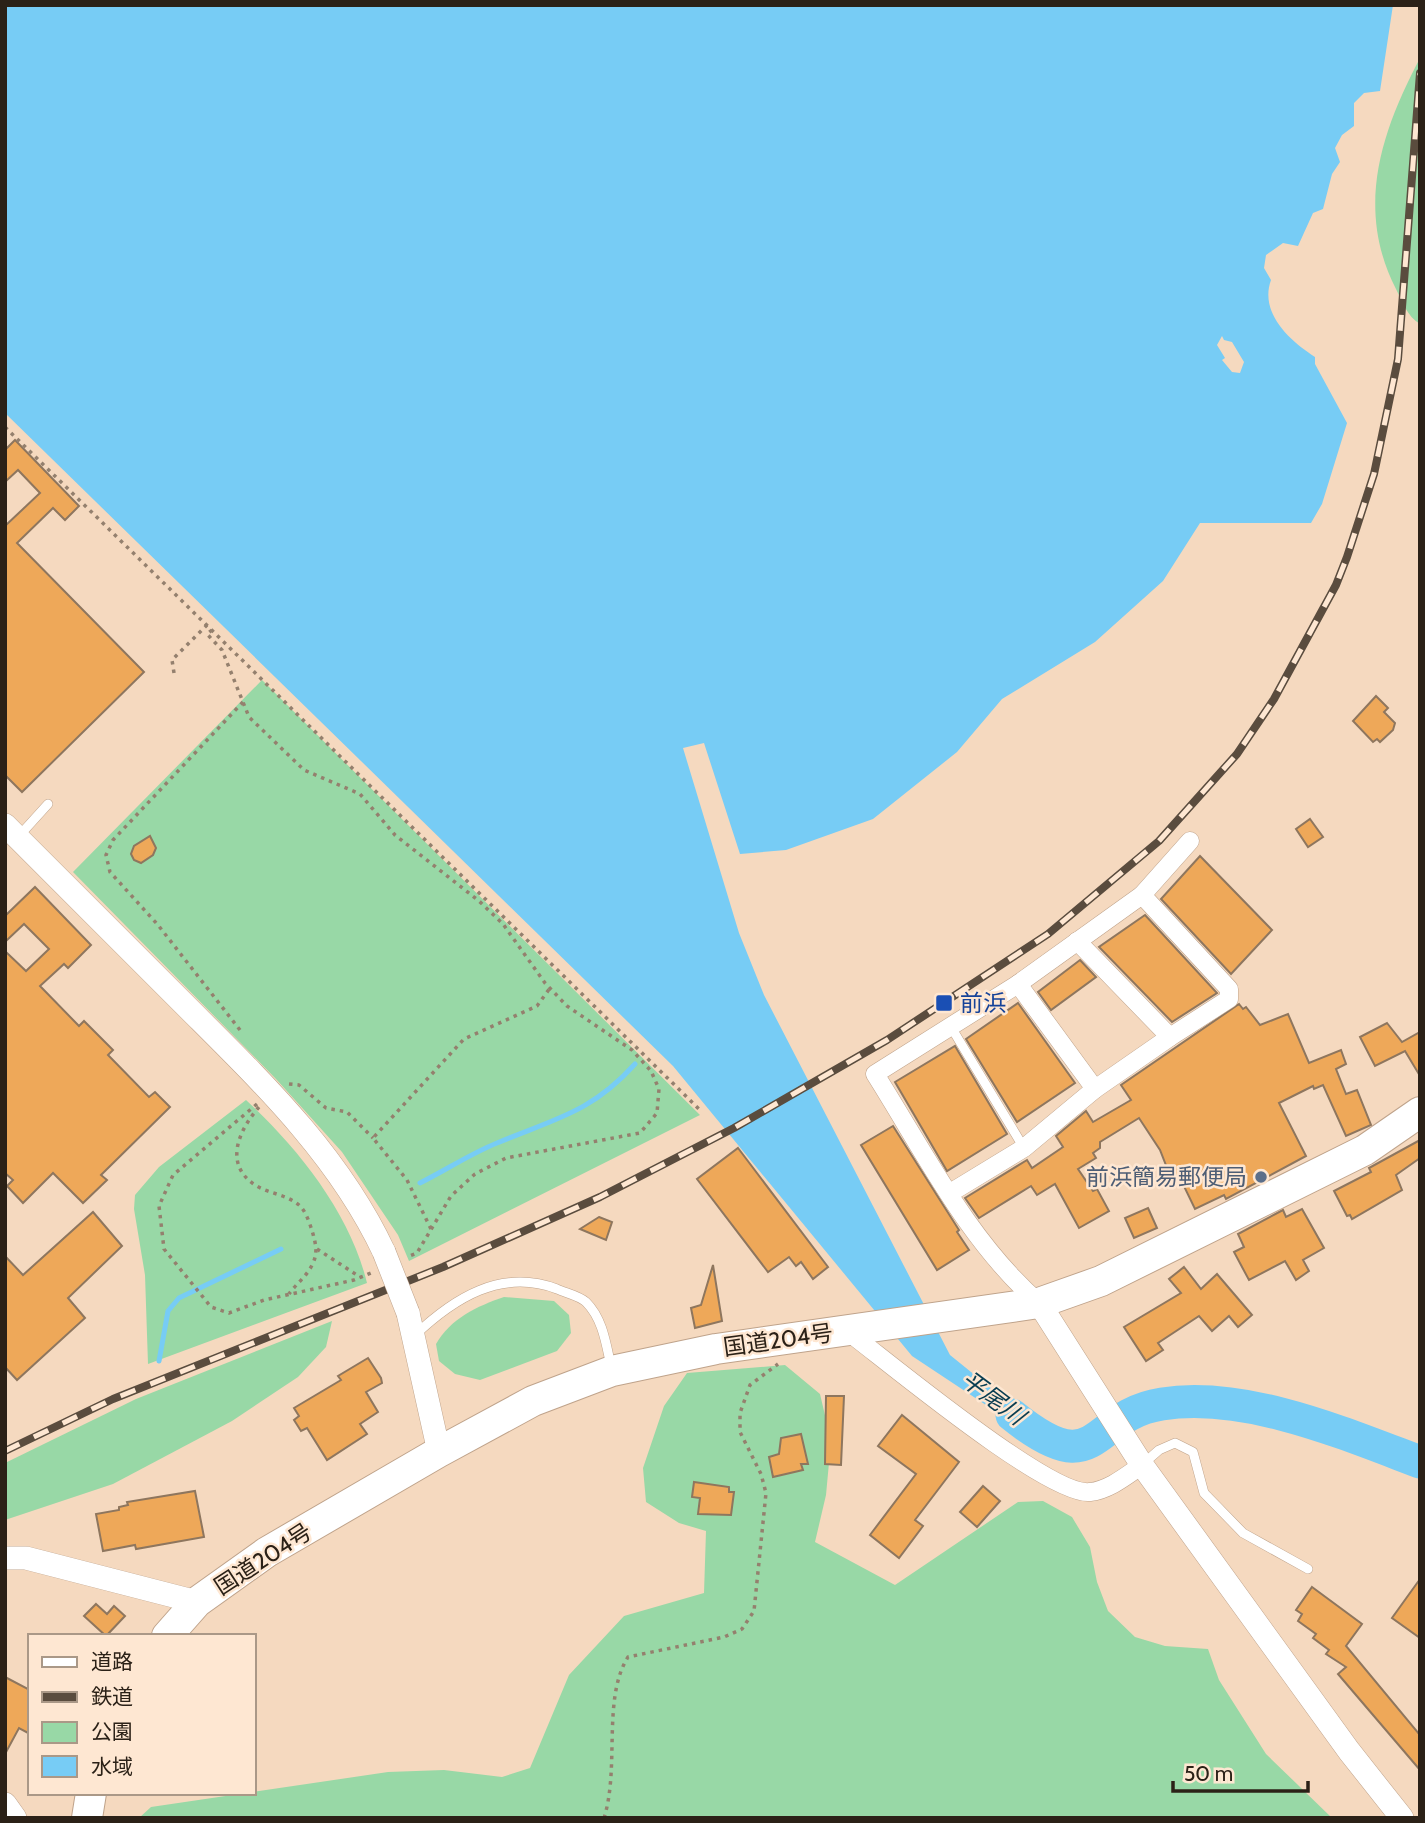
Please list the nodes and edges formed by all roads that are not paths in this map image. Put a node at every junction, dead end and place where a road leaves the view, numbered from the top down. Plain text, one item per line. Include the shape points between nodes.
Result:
1 (48, 804) dead end
2 (10, 832) edge
3 (1190, 841) dead end
4 (1142, 895) junction
5 (1077, 941) junction
6 (1018, 984) junction
7 (951, 1027) junction
8 (1170, 1037) junction
9 (1095, 1088) junction
10 (1420, 1112) edge
11 (1024, 1148) junction
12 (950, 1193) junction
13 (1039, 1303) junction
14 (856, 1329) junction
15 (413, 1337) junction
16 (612, 1371) junction
17 (439, 1452) junction
18 (1137, 1458) junction
19 (5, 1558) edge
20 (1308, 1569) dead end
21 (198, 1602) junction
22 (169, 1634) edge
23 (92, 1795) edge
24 (5, 1804) edge
25 (15, 1818) edge
26 (87, 1818) edge
27 (1402, 1818) edge

1 - 2 lane
2 - 15 street, bridge via 272,1093 330,1162 391,1259
3 - 4 street
4 - 5 street
4 - 8 street via 1229,989 1228,999
5 - 6 street
5 - 8 street
6 - 7 street
6 - 9 street
7 - 11 lane
7 - 12 street via 875,1074
8 - 9 street
9 - 11 street
10 - 13 highway, 国道204号 via 1365,1150 1101,1281
11 - 12 street
12 - 13 street via 983,1247
13 - 14 highway, 国道204号
13 - 18 street
14 - 16 highway, 国道204号
14 - 18 street via 1026,1466 1063,1488 1089,1492 1114,1484
15 - 16 lane via 441,1311 480,1288 516,1281 549,1286 586,1300 603,1327
15 - 17 street
16 - 17 highway, 国道204号 via 533,1401
17 - 21 highway, 国道204号 via 267,1552
18 - 20 lane via 1175,1444 1193,1452 1204,1493 1243,1533
18 - 27 street
19 - 21 street via 26,1558
21 - 22 highway, 国道204号
23 - 26 highway
24 - 25 street

